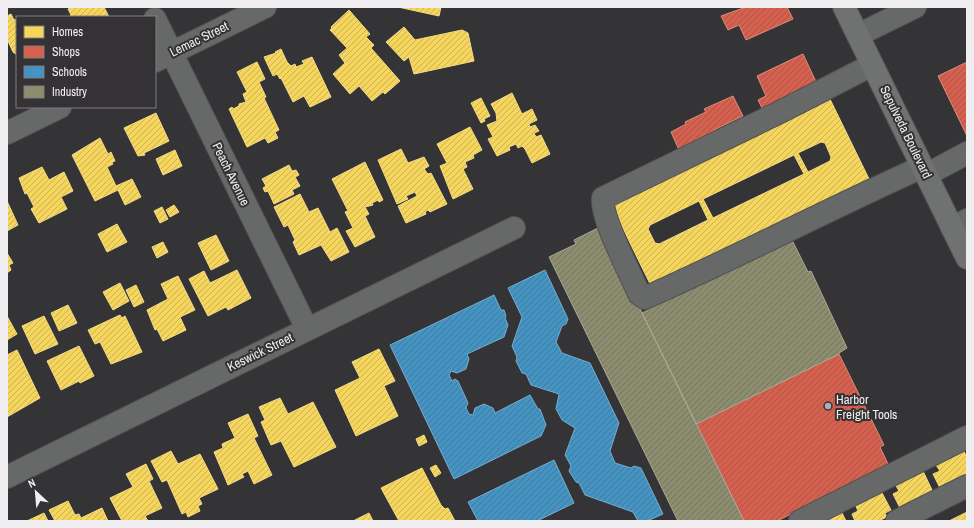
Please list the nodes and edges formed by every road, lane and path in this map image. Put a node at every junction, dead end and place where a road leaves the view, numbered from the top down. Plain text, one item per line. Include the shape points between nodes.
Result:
1 (149, 7) edge
2 (265, 7) edge
3 (844, 7) edge
4 (915, 7) edge
5 (154, 16) edge
6 (156, 23) edge
7 (858, 35) junction
8 (163, 56) edge
9 (872, 65) junction
10 (58, 108) edge
11 (7, 133) edge
12 (967, 153) edge
13 (924, 171) junction
14 (960, 224) edge
15 (514, 228) dead end
16 (967, 258) edge
17 (307, 329) junction
18 (967, 437) edge
19 (7, 477) edge
20 (967, 486) edge
21 (800, 521) edge
22 (897, 521) edge

1 - 5 street, Peach Avenue
2 - 8 street, Lemac Street
3 - 7 main road, Sepulveda Boulevard
4 - 7 street
6 - 8 street, Peach Avenue
7 - 9 main road, Sepulveda Boulevard
8 - 17 street, Peach Avenue
9 - 13 main road, Sepulveda Boulevard
9 - 13 street via 604,198 607,219 639,294 645,298 666,289 828,210
10 - 11 street
12 - 13 street
13 - 14 main road, Sepulveda Boulevard
14 - 16 main road, Sepulveda Boulevard
15 - 17 street, Keswick Street
17 - 19 street, Keswick Street
18 - 21 street
20 - 22 street

